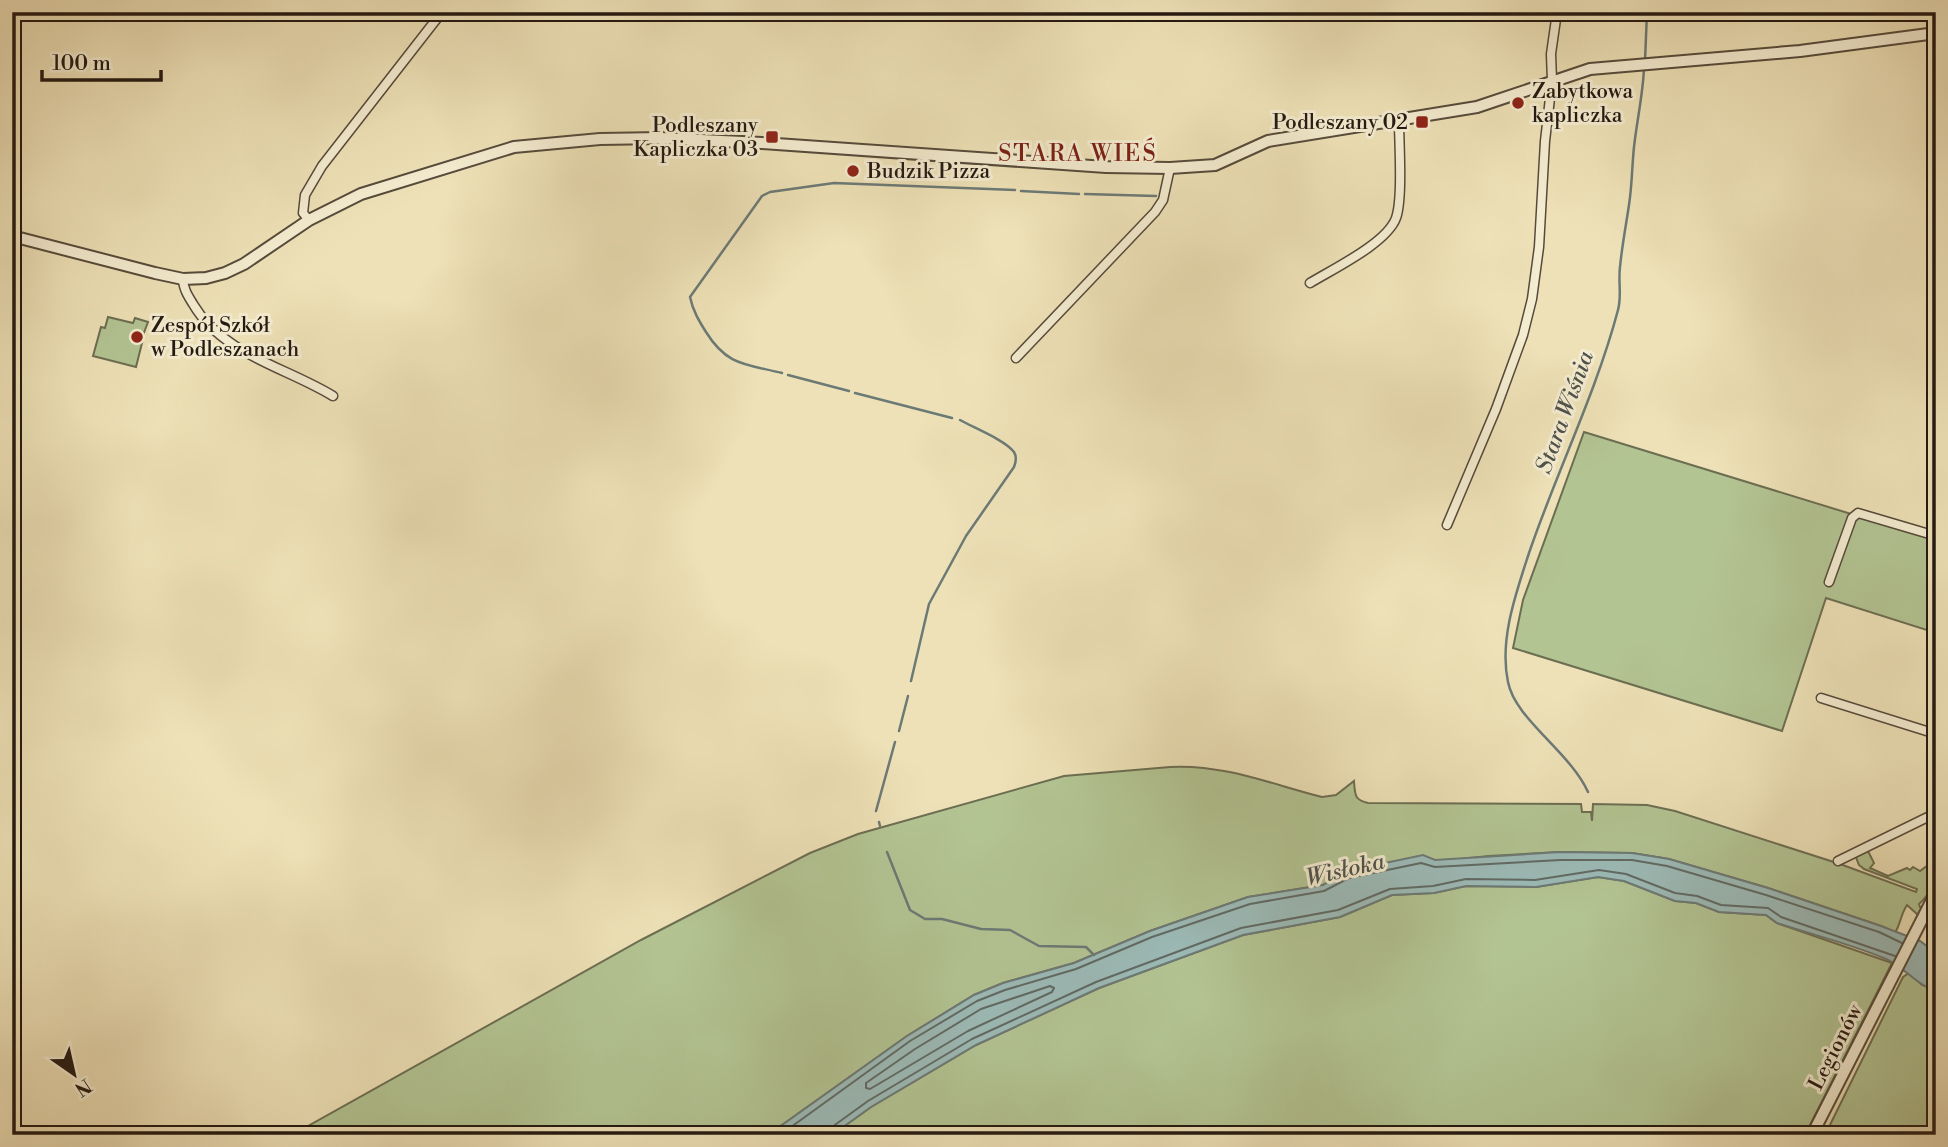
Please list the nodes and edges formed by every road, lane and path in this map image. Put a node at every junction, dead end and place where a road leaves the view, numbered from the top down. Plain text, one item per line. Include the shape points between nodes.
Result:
1 (442, 12) edge
2 (1558, 12) edge
3 (1936, 33) edge
4 (1552, 81) junction
5 (1399, 120) junction
6 (1170, 168) junction
7 (309, 220) junction
8 (12, 236) edge
9 (183, 279) junction
10 (1310, 283) dead end
11 (1016, 358) dead end
12 (333, 396) dead end
13 (1447, 525) dead end
14 (1936, 536) edge
15 (1829, 582) dead end
16 (1821, 698) dead end
17 (1936, 734) edge
18 (1936, 813) edge
19 (1838, 861) dead end
20 (1933, 897) edge
21 (1812, 1135) edge

1 - 7 street via 322,166 305,195 303,213
2 - 4 street
3 - 4 street via 1807,51 1590,69
4 - 5 street via 1494,103
4 - 13 street via 1532,299 1496,409
5 - 6 street via 1268,141 1215,164
5 - 10 street via 1396,218 1383,237
6 - 7 street via 661,138 574,141 489,155 360,194
6 - 11 street via 1163,200 1155,212
7 - 9 street via 225,273
8 - 9 street
9 - 12 street via 198,313 218,333 268,365
14 - 15 street via 1858,513 1852,518
16 - 17 street
18 - 19 street
20 - 21 street, Legionów

